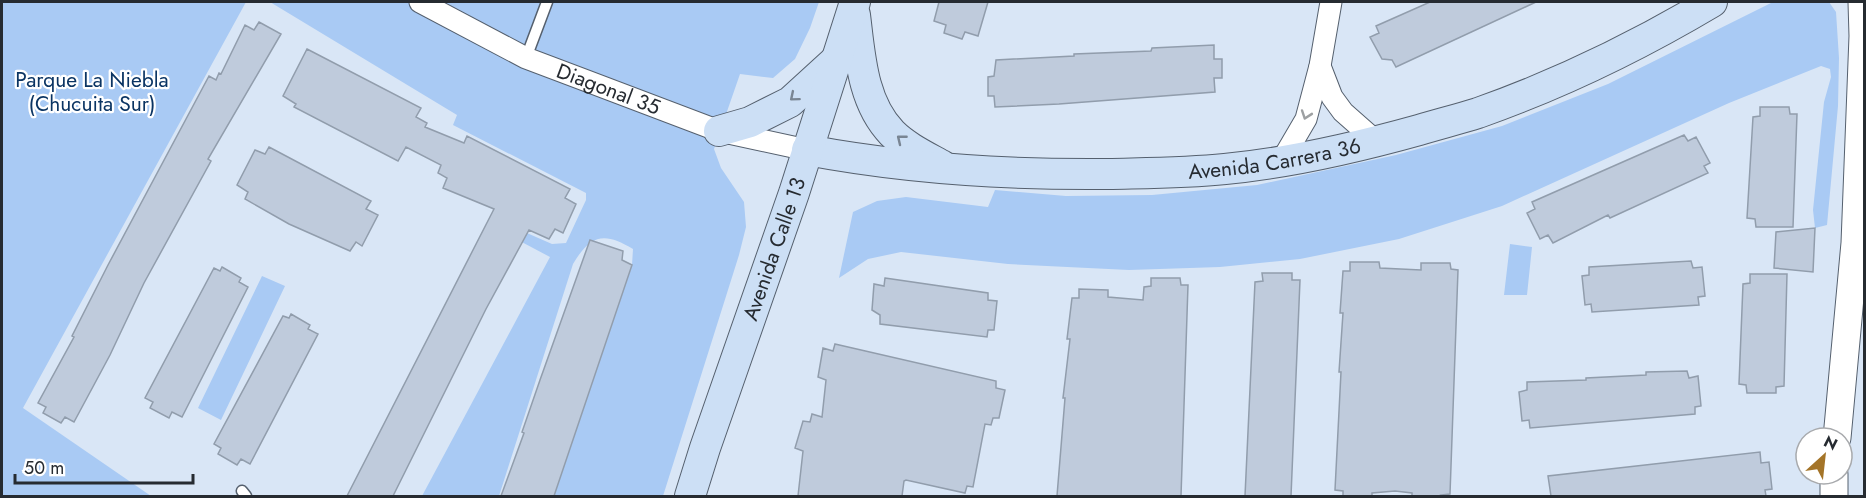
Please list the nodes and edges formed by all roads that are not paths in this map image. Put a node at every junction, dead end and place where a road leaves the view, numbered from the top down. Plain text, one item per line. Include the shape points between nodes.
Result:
1 (420, 2) edge
2 (547, 2) edge
3 (1331, 2) edge
4 (1712, 2) edge
5 (1862, 2) edge
6 (854, 4) edge
7 (838, 57) junction
8 (526, 58) junction
9 (1320, 66) junction
10 (719, 131) junction
11 (1377, 142) junction
12 (807, 150) junction
13 (1282, 160) junction
14 (950, 170) junction
15 (1838, 426) edge
16 (690, 496) edge

1 - 8 street, Diagonal 35
2 - 8 lane
3 - 9 street
4 - 11 main road, Avenida Carrera 36 via 1577,73 1476,113
5 - 15 street via 1854,243
6 - 7 main road, Avenida Calle 13
14 -> 6 main road via 911,148 877,112 860,56
7 -> 10 main road via 790,102 750,122
7 - 12 main road, Avenida Calle 13
8 - 10 street, Diagonal 35
9 - 11 street via 1332,97 1343,112
9 -> 13 street via 1306,120
10 - 12 street, Diagonal 35
11 - 13 main road, Avenida Carrera 36
12 - 14 main road, Avenida Carrera 36
12 - 16 main road, Avenida Calle 13
13 - 14 main road, Avenida Carrera 36 via 1227,169 1152,173 1030,175

